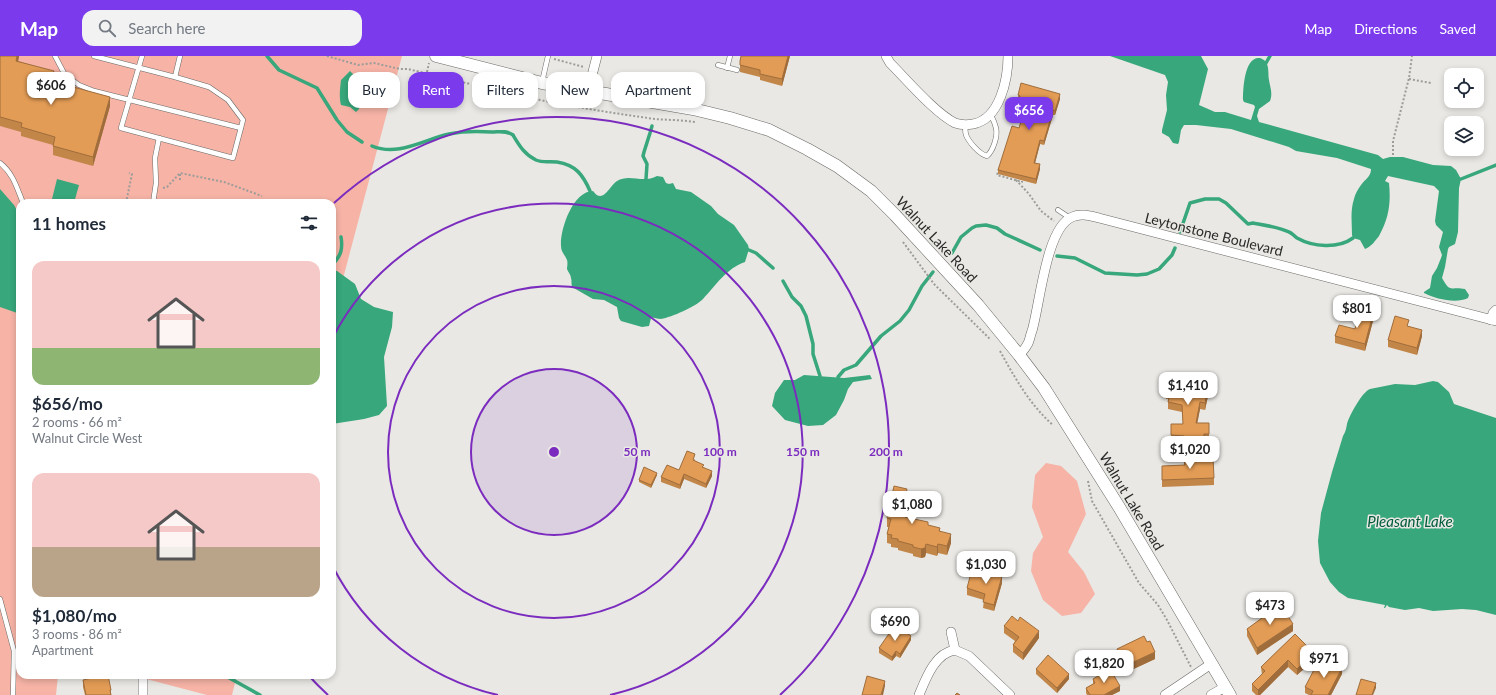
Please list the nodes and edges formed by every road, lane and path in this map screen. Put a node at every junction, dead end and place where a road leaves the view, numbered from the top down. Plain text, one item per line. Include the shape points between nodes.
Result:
1 (55, 56) edge
2 (94, 56) edge
3 (142, 56) edge
4 (180, 56) edge
5 (327, 56) edge
6 (436, 56) edge
7 (597, 56) edge
8 (730, 56) edge
9 (886, 56) edge
10 (1008, 56) edge
11 (1412, 56) edge
12 (548, 57) edge
13 (718, 66) dead end
14 (483, 67) junction
15 (139, 68) junction
16 (727, 68) junction
17 (593, 70) joint
18 (737, 70) dead end
19 (482, 72) edge
20 (175, 77) junction
21 (1409, 79) junction
22 (542, 83) junction
23 (1431, 83) dead end
24 (472, 84) edge
25 (546, 84) edge
26 (603, 94) edge
27 (130, 100) junction
28 (538, 101) edge
29 (991, 115) junction
30 (696, 122) dead end
31 (966, 125) junction
32 (241, 128) junction
33 (159, 138) junction
34 (1393, 155) dead end
35 (0, 163) edge
36 (999, 169) edge
37 (129, 173) dead end
38 (180, 173) junction
39 (180, 180) dead end
40 (1016, 180) junction
41 (1022, 181) edge
42 (156, 189) junction
43 (262, 196) dead end
44 (22, 199) edge
45 (127, 199) edge
46 (154, 199) edge
47 (1058, 210) dead end
48 (1070, 218) junction
49 (1062, 226) junction
50 (900, 237) dead end
51 (1496, 310) edge
52 (1493, 321) edge
53 (992, 341) dead end
54 (997, 346) dead end
55 (1019, 355) junction
56 (1054, 426) dead end
57 (1088, 479) dead end
58 (0, 599) edge
59 (951, 632) dead end
60 (956, 650) junction
61 (1211, 664) junction
62 (1195, 675) junction
63 (144, 679) edge
64 (1228, 691) edge
65 (13, 695) edge
66 (143, 695) edge
67 (919, 695) edge
68 (1010, 695) edge
69 (1165, 695) edge
70 (1211, 695) edge

1 - 27 lane via 65,75 79,85
2 - 15 lane
3 - 15 lane
4 - 20 lane
5 - 24 path via 358,65 374,63
6 - 14 street, Walnut Lake Road
7 - 17 street
8 - 16 lane
9 - 31 street via 937,110 955,123
10 - 29 street via 1002,94
11 - 21 path
12 - 17 path
12 - 22 lane
13 - 16 lane
14 - 19 lane
14 - 22 street, Walnut Lake Road
15 - 20 lane
15 - 27 lane
16 - 18 lane
20 - 32 lane via 209,86 228,100 243,120
21 - 23 path
21 - 34 path via 1393,141
22 - 25 street, Walnut Lake Road
26 - 55 street, Walnut Lake Road via 693,109 769,130 837,166 871,191 895,215 978,305
27 - 32 lane
27 - 33 lane via 121,128
28 - 30 path via 657,119
29 - 31 street via 976,124
29 - 31 lane via 996,130 994,145 987,156 982,155 968,140
32 - 33 lane via 233,158
33 - 42 lane via 155,158
35 - 44 lane via 14,179
36 - 40 path via 997,175
37 - 45 path via 132,174
38 - 39 path
38 - 42 path via 167,187
38 - 43 path via 224,182
40 - 41 path
40 - 49 path via 1041,211
42 - 46 lane
47 - 48 lane
48 - 49 street
48 - 52 street, Leytonstone Boulevard via 1083,215 1099,218
49 - 55 street via 1050,248 1027,345
50 - 53 path via 934,284
51 - 52 street via 1493,313
54 - 56 path via 1015,379 1034,406
55 - 61 street, Walnut Lake Road via 1102,479
57 - 62 path via 1092,501 1139,583 1167,620
58 - 65 lane via 14,651
59 - 60 street
60 - 67 street via 942,655 928,675
60 - 68 street via 969,656
61 - 62 street
61 - 64 street, Walnut Lake Road
62 - 69 street
63 - 66 street
64 - 70 street

